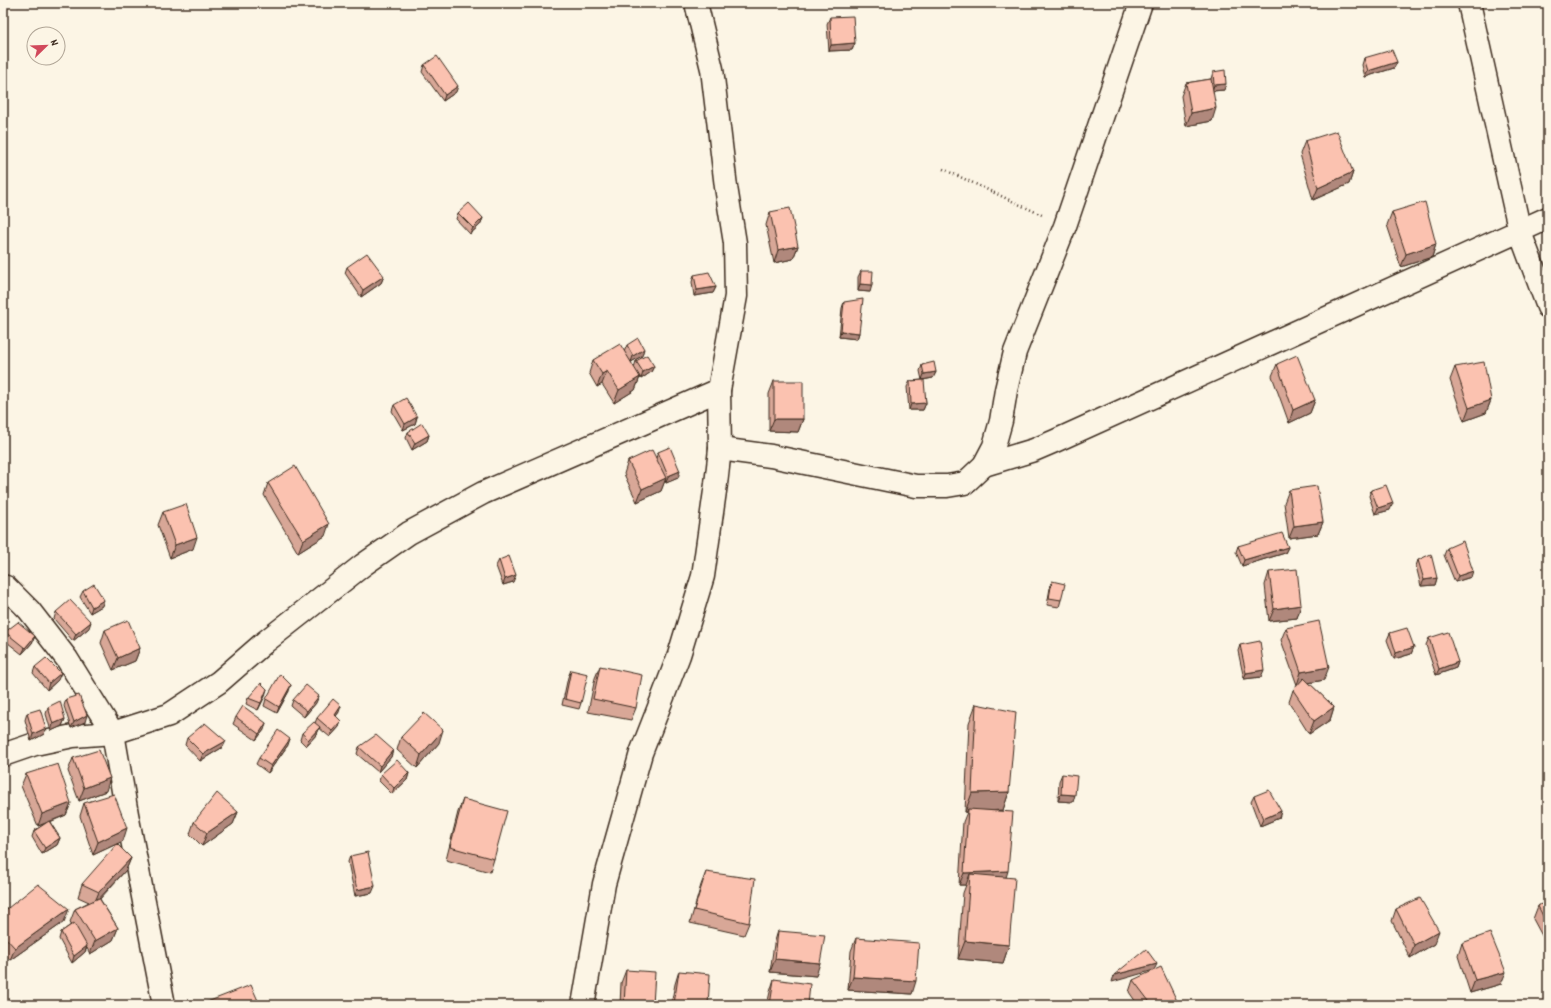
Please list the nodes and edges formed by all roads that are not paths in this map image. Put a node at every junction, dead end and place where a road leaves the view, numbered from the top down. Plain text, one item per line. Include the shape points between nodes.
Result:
1 (696, 3) edge
2 (1142, 3) edge
3 (1469, 3) edge
4 (1548, 218) edge
5 (1520, 232) junction
6 (1548, 307) edge
7 (720, 390) junction
8 (720, 449) junction
9 (984, 465) junction
10 (3, 586) edge
11 (113, 733) junction
12 (3, 755) edge
13 (164, 1005) edge
14 (582, 1005) edge

1 - 7 street via 712,69 735,243 736,296
2 - 9 street via 1065,226 1016,352 994,446
3 - 5 street
4 - 5 street
5 - 6 street
5 - 9 street via 1055,441
7 - 8 street
7 - 11 street via 483,493 409,533 265,642 219,682 169,715
8 - 9 street via 771,456 916,486 965,483
8 - 14 street via 703,576 679,655 638,760 604,884
10 - 11 street via 29,610 67,659
11 - 12 street via 73,736 35,744
11 - 13 street

